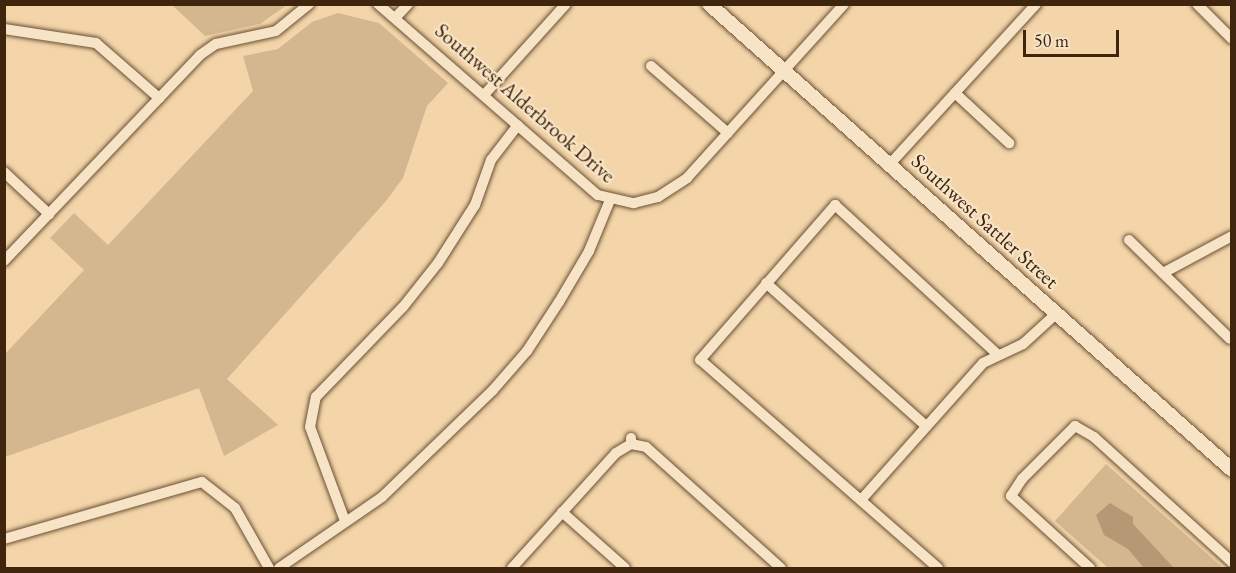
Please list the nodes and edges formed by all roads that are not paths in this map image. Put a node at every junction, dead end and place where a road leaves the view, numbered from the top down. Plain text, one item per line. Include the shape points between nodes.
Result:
1 (309, 4) edge
2 (378, 4) edge
3 (408, 4) edge
4 (566, 4) edge
5 (709, 4) edge
6 (844, 4) edge
7 (1036, 4) edge
8 (1197, 4) edge
9 (396, 17) junction
10 (4, 29) edge
11 (1232, 39) edge
12 (651, 66) dead end
13 (784, 72) junction
14 (955, 93) junction
15 (484, 95) junction
16 (159, 98) junction
17 (518, 125) junction
18 (728, 133) junction
19 (1009, 143) dead end
20 (890, 164) junction
21 (4, 172) edge
22 (610, 200) junction
23 (49, 214) junction
24 (1232, 236) edge
25 (1128, 240) dead end
26 (4, 261) edge
27 (1163, 273) junction
28 (766, 282) junction
29 (1057, 314) junction
30 (1230, 339) edge
31 (997, 354) junction
32 (926, 426) junction
33 (1232, 470) edge
34 (861, 500) junction
35 (562, 512) junction
36 (345, 521) junction
37 (4, 539) edge
38 (1232, 562) edge
39 (269, 568) edge
40 (279, 568) edge
41 (512, 568) edge
42 (625, 568) edge
43 (781, 568) edge
44 (938, 568) edge
45 (1090, 568) edge

1 - 16 street via 265,36 207,49
2 - 9 street, Southwest Alderbrook Drive
3 - 9 street
4 - 15 street
5 - 13 street, Southwest Sattler Street
6 - 13 street, Southwest Alderbrook Drive
7 - 14 street
8 - 11 street
9 - 15 street, Southwest Alderbrook Drive
10 - 16 street via 96,43
12 - 18 street
13 - 18 street, Southwest Alderbrook Drive
13 - 20 street, Southwest Sattler Street
14 - 19 street
14 - 20 street
15 - 17 street, Southwest Alderbrook Drive
16 - 23 street
17 - 22 street, Southwest Alderbrook Drive via 585,184
17 - 36 street via 491,160 475,205 438,263 316,397 310,427
18 - 22 street, Southwest Alderbrook Drive via 668,193 647,201
20 - 29 street, Southwest Sattler Street
21 - 23 street
22 - 36 street via 589,251 527,351 418,465 382,497
23 - 26 street
24 - 27 street
25 - 27 street
27 - 30 street
28 - 31 street via 835,205
28 - 32 street
28 - 34 street via 700,360
29 - 31 street via 1023,344
29 - 33 street, Southwest Sattler Street
31 - 32 street
32 - 34 street
34 - 44 street
35 - 41 street
35 - 42 street
35 - 43 street via 615,453 631,441 646,447
36 - 40 street
37 - 39 street via 202,482 235,508
38 - 45 street via 1094,437 1075,426 1022,479 1011,496

